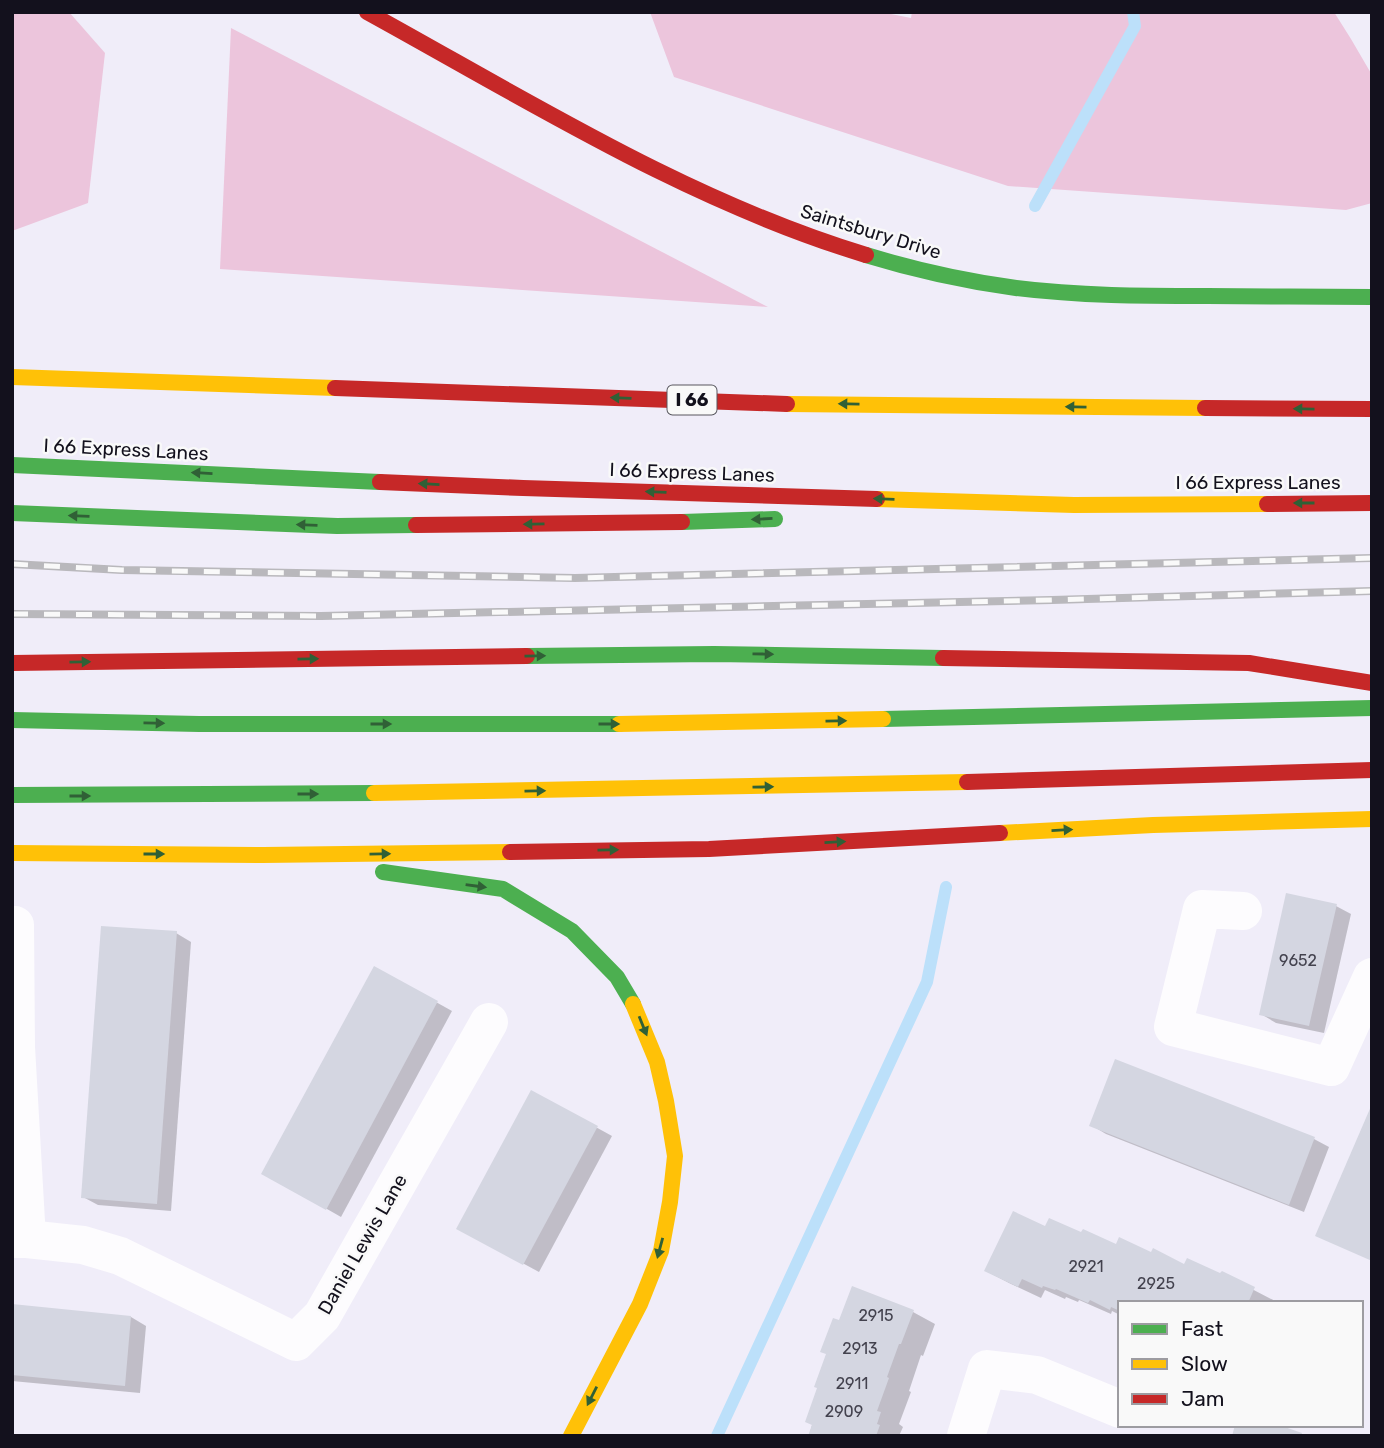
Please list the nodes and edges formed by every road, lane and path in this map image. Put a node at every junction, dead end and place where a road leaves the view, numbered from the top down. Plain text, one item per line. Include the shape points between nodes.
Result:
1 (369, 13) edge
2 (1372, 297) edge
3 (12, 377) edge
4 (1372, 410) edge
5 (12, 465) edge
6 (1372, 503) edge
7 (1074, 505) junction
8 (12, 513) edge
9 (867, 514) dead end
10 (785, 518) dead end
11 (12, 663) edge
12 (1372, 683) edge
13 (1372, 708) edge
14 (12, 720) edge
15 (1372, 770) edge
16 (12, 795) edge
17 (1372, 819) edge
18 (12, 853) edge
19 (263, 855) junction
20 (1243, 911) dead end
21 (15, 925) dead end
22 (1372, 976) edge
23 (489, 1022) dead end
24 (20, 1239) edge
25 (1118, 1408) edge
26 (572, 1436) edge
27 (966, 1436) edge

1 - 2 main road, Saintsbury Drive via 626,154 832,245 942,275 1034,290
4 -> 3 main road, I 66 via 783,404
7 -> 5 main road, I 66 Express Lanes
6 -> 7 main road, I 66 Express Lanes
7 - 9 main road
10 -> 8 main road via 337,526
11 -> 12 main road via 714,653 1248,663
14 -> 13 main road via 689,724
16 -> 15 main road via 782,787
19 -> 17 main road via 709,849 1153,825
18 -> 19 main road
19 -> 26 main road via 503,889 572,931 617,977 637,1012 657,1062 666,1101 675,1156 670,1202 661,1251 640,1304
20 - 22 street via 1202,909 1173,1027 1331,1067
21 - 24 street
23 - 24 street, Daniel Lewis Lane via 322,1315 296,1342 120,1256 83,1245
25 - 27 street via 1037,1374 987,1369

